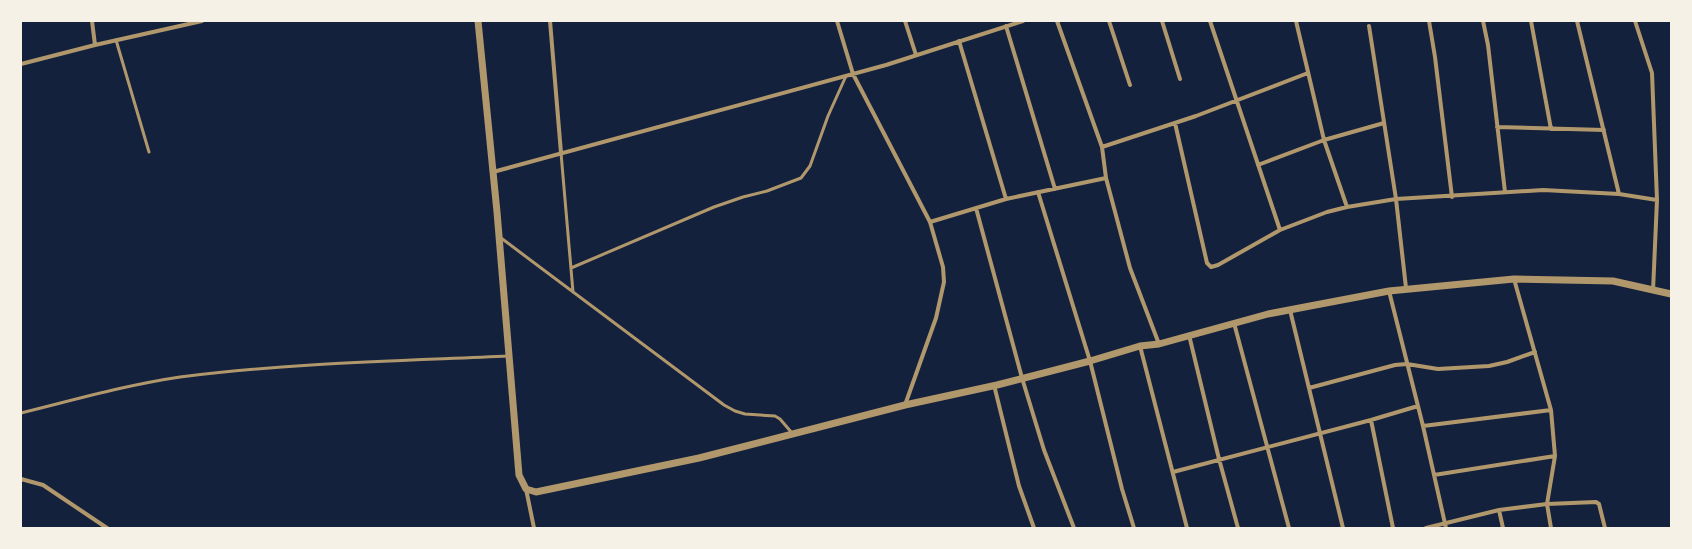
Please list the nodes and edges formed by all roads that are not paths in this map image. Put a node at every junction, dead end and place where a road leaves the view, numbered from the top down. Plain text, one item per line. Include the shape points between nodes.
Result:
1 (92, 21) edge
2 (202, 21) edge
3 (478, 21) edge
4 (550, 21) edge
5 (837, 21) edge
6 (905, 21) edge
7 (1023, 21) edge
8 (1057, 21) edge
9 (1109, 21) edge
10 (1162, 21) edge
11 (1210, 21) edge
12 (1296, 21) edge
13 (1429, 21) edge
14 (1483, 21) edge
15 (1531, 21) edge
16 (1577, 21) edge
17 (1635, 21) edge
18 (1006, 26) junction
19 (1369, 26) dead end
20 (116, 40) junction
21 (959, 41) junction
22 (95, 45) junction
23 (916, 55) junction
24 (21, 64) edge
25 (1308, 73) junction
26 (853, 74) junction
27 (846, 76) junction
28 (1180, 79) dead end
29 (1130, 85) dead end
30 (1236, 100) junction
31 (1175, 123) junction
32 (1384, 123) junction
33 (1497, 127) junction
34 (1551, 129) junction
35 (1604, 130) junction
36 (1324, 140) junction
37 (1102, 147) junction
38 (149, 152) dead end
39 (561, 153) junction
40 (1258, 165) junction
41 (493, 172) junction
42 (1106, 178) junction
43 (1055, 188) junction
44 (1038, 192) junction
45 (1505, 192) junction
46 (1619, 194) junction
47 (1452, 197) junction
48 (1006, 199) junction
49 (1396, 199) junction
50 (1657, 200) junction
51 (1347, 207) junction
52 (976, 208) junction
53 (930, 222) junction
54 (1280, 230) junction
55 (499, 237) junction
56 (571, 268) junction
57 (1514, 278) junction
58 (1406, 288) junction
59 (1389, 291) junction
60 (1653, 291) junction
61 (573, 292) junction
62 (1671, 294) edge
63 (1290, 310) junction
64 (1234, 323) junction
65 (1189, 335) junction
66 (1159, 344) junction
67 (1140, 346) junction
68 (1535, 352) junction
69 (509, 356) junction
70 (1090, 361) junction
71 (1407, 364) junction
72 (1022, 378) junction
73 (994, 385) junction
74 (1309, 388) junction
75 (905, 405) junction
76 (1418, 406) junction
77 (1551, 410) junction
78 (21, 414) edge
79 (1371, 420) junction
80 (1423, 426) junction
81 (1319, 433) junction
82 (793, 434) junction
83 (1268, 447) junction
84 (1555, 456) junction
85 (1219, 459) junction
86 (1173, 472) junction
87 (1434, 475) junction
88 (21, 479) edge
89 (526, 489) junction
90 (1547, 504) junction
91 (1499, 510) junction
92 (1444, 523) junction
93 (107, 528) edge
94 (534, 528) edge
95 (1034, 528) edge
96 (1074, 528) edge
97 (1134, 528) edge
98 (1187, 528) edge
99 (1238, 528) edge
100 (1289, 528) edge
101 (1343, 528) edge
102 (1393, 528) edge
103 (1426, 528) edge
104 (1446, 528) edge
105 (1503, 528) edge
106 (1551, 528) edge
107 (1605, 528) edge

1 - 22 street
2 - 20 street
3 - 41 street
4 - 39 street
5 - 26 street
6 - 23 street
7 - 18 street
8 - 37 street
9 - 29 street
10 - 28 street
11 - 30 street
12 - 25 street
13 - 47 street via 1436,57
14 - 33 street
15 - 34 street
16 - 35 street
17 - 50 street via 1652,73
18 - 21 street
18 - 43 street
19 - 32 street
20 - 22 street
20 - 38 lane
21 - 23 street
21 - 48 street
22 - 24 street
23 - 26 street
25 - 30 street
25 - 36 street
26 - 27 street
26 - 53 street
27 - 39 street
27 - 56 lane via 810,166 801,178 714,207
30 - 31 street
30 - 40 street
31 - 37 street
31 - 54 street via 1208,265 1218,265
32 - 36 street
32 - 49 street
33 - 34 street
33 - 45 street
34 - 35 street
35 - 46 street
36 - 40 street
36 - 51 street
37 - 42 street
39 - 41 street
39 - 56 lane
40 - 54 street
41 - 55 street
42 - 43 street
42 - 66 street via 1130,268
43 - 44 street
44 - 48 street
44 - 70 street
45 - 46 street via 1543,190
45 - 47 street
46 - 50 street
47 - 49 street
48 - 52 street
49 - 51 street
49 - 58 street
50 - 60 street
51 - 54 street
52 - 53 street
52 - 72 street
53 - 75 street via 941,255 944,282 936,318
55 - 61 lane
55 - 69 street
56 - 61 lane
57 - 58 street
57 - 60 street via 1613,281
57 - 68 street
58 - 59 street
59 - 63 street
59 - 71 street
60 - 62 street
61 - 82 lane via 724,405 745,414 775,416
63 - 64 street
63 - 74 street
64 - 65 street
64 - 83 street
65 - 66 street
65 - 85 street
66 - 67 street
67 - 70 street
67 - 86 street
68 - 71 street via 1489,366 1438,369
68 - 77 street
69 - 78 lane via 287,366 179,377 121,388
69 - 89 street via 519,475
70 - 72 street
70 - 97 street
71 - 74 street
71 - 76 street
72 - 73 street
72 - 96 street via 1044,450
73 - 75 street
73 - 95 street via 1019,486
74 - 81 street
75 - 82 street
76 - 79 street
76 - 80 street
77 - 80 street
77 - 84 street
79 - 81 street
79 - 102 street
80 - 87 street
81 - 83 street
81 - 101 street
82 - 89 street via 699,458 542,492
83 - 85 street
83 - 100 street
84 - 87 street
84 - 90 street
85 - 86 street
85 - 99 street
86 - 98 street
87 - 92 street
88 - 93 street via 43,485
89 - 94 street
90 - 91 street
90 - 106 street
90 - 107 street via 1598,502
91 - 92 street
91 - 105 street
92 - 103 street
92 - 104 street

